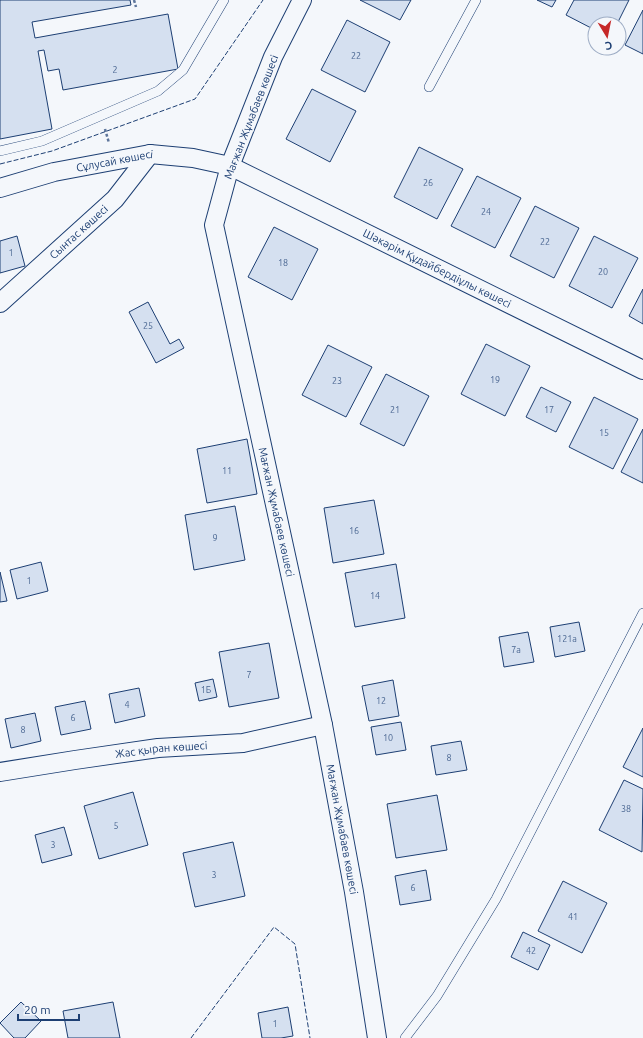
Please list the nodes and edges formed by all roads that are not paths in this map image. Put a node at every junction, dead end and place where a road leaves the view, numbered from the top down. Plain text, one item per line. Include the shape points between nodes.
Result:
1 (224, 0) edge
2 (302, 0) edge
3 (476, 0) edge
4 (428, 87) dead end
5 (0, 151) edge
6 (150, 154) junction
7 (230, 166) junction
8 (0, 188) edge
9 (0, 303) edge
10 (643, 370) edge
11 (643, 613) edge
12 (323, 725) junction
13 (0, 772) edge
14 (377, 1038) edge
15 (405, 1038) edge

1 - 5 lane via 183,70 158,91 42,142
2 - 7 street, Мағжан Жұмабаев көшесі via 273,57
3 - 4 lane
6 - 7 street, Сұлусай көшесі via 192,158
6 - 8 street, Сұлусай көшесі via 54,172
6 - 9 street, Сынтас көшесі via 115,199
7 - 10 street, Шәкәрім Құдайбердіұлы көшесі
7 - 12 street, Мағжан Жұмабаев көшесі via 214,225
11 - 15 lane via 496,899 436,996
12 - 13 street, Жас қыран көшесі via 243,743 158,748
12 - 14 street, Мағжан Жұмабаев көшесі via 354,892

